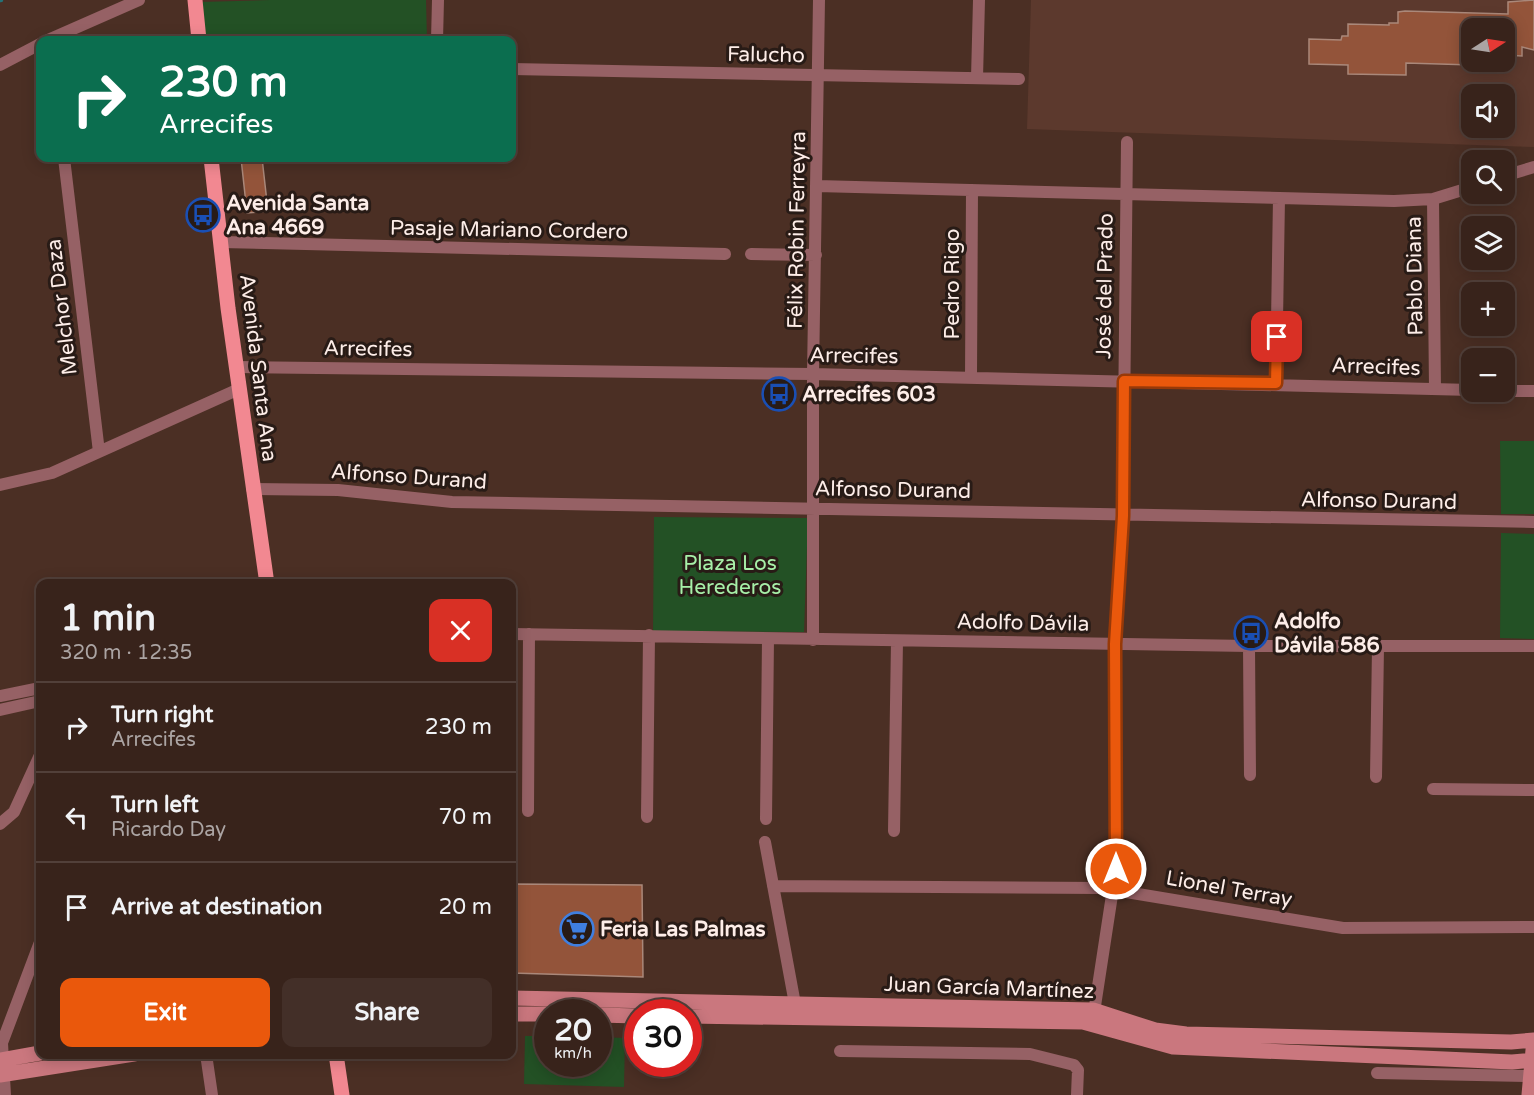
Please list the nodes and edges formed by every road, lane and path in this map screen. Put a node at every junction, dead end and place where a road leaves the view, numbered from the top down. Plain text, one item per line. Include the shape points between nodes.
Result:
1 (139, 0) edge
2 (195, 0) edge
3 (438, 0) edge
4 (819, 0) edge
5 (979, 0) edge
6 (57, 36) edge
7 (199, 36) edge
8 (438, 36) edge
9 (36, 46) edge
10 (0, 65) edge
11 (516, 69) edge
12 (819, 75) junction
13 (977, 78) junction
14 (1019, 79) dead end
15 (1127, 142) dead end
16 (64, 162) edge
17 (211, 162) edge
18 (1534, 167) edge
19 (1515, 173) edge
20 (817, 186) junction
21 (972, 190) junction
22 (1461, 190) edge
23 (1126, 194) junction
24 (1279, 198) junction
25 (1433, 199) junction
26 (221, 243) junction
27 (725, 254) dead end
28 (751, 254) dead end
29 (816, 255) junction
30 (236, 367) junction
31 (813, 374) junction
32 (971, 378) junction
33 (1124, 381) junction
34 (1276, 383) junction
35 (239, 389) junction
36 (1435, 389) junction
37 (1461, 390) edge
38 (1515, 391) edge
39 (1534, 391) edge
40 (99, 452) junction
41 (0, 485) edge
42 (252, 489) junction
43 (813, 508) junction
44 (1123, 516) junction
45 (1534, 522) edge
46 (266, 579) edge
47 (516, 634) edge
48 (530, 634) junction
49 (649, 635) junction
50 (768, 639) junction
51 (813, 640) junction
52 (897, 641) junction
53 (1115, 644) junction
54 (1249, 646) junction
55 (1534, 646) edge
56 (1378, 647) junction
57 (36, 689) edge
58 (0, 696) edge
59 (36, 702) edge
60 (0, 710) edge
61 (36, 764) edge
62 (1250, 776) dead end
63 (1376, 777) dead end
64 (1433, 789) dead end
65 (1534, 790) edge
66 (528, 811) dead end
67 (647, 817) dead end
68 (766, 819) dead end
69 (2, 823) edge
70 (894, 831) dead end
71 (765, 842) dead end
72 (773, 886) junction
73 (1113, 888) junction
74 (1534, 927) edge
75 (36, 953) edge
76 (516, 998) edge
77 (795, 1004) junction
78 (516, 1014) edge
79 (534, 1014) edge
80 (702, 1016) edge
81 (1093, 1017) junction
82 (1534, 1032) edge
83 (1534, 1040) edge
84 (840, 1051) dead end
85 (36, 1054) edge
86 (83, 1059) edge
87 (207, 1059) edge
88 (337, 1059) edge
89 (1533, 1060) edge
90 (1, 1067) edge
91 (1377, 1073) dead end
92 (1531, 1076) junction
93 (5, 1095) edge
94 (212, 1095) edge
95 (342, 1095) edge
96 (1077, 1095) edge
97 (1529, 1095) edge

1 - 6 street
2 - 7 main road
3 - 8 street
4 - 12 street, Félix Robin Ferreyra
5 - 13 street
9 - 10 street
11 - 12 street, Falucho
12 - 13 street, Falucho
12 - 20 street, Félix Robin Ferreyra
13 - 14 street, Falucho
15 - 23 street, José del Prado
16 - 40 street, Melchor Daza
17 - 26 main road, Avenida Santa Ana
18 - 19 street
20 - 21 street
20 - 29 street, Félix Robin Ferreyra
21 - 23 street
21 - 32 street, Pedro Rigo
22 - 25 street
23 - 24 street
23 - 33 street, José del Prado
24 - 25 street
24 - 34 street
25 - 36 street, Pablo Diana
26 - 27 street, Pasaje Mariano Cordero
26 - 30 main road, Avenida Santa Ana
28 - 29 street
29 - 31 street, Félix Robin Ferreyra
30 - 31 street, Arrecifes
30 - 35 main road, Avenida Santa Ana
31 - 32 street, Arrecifes
31 - 43 street, Félix Robin Ferreyra
32 - 33 street, Arrecifes
33 - 34 street, Arrecifes
33 - 44 street, José del Prado
34 - 36 street, Arrecifes
35 - 40 street
35 - 42 main road, Avenida Santa Ana
36 - 37 street, Arrecifes
38 - 39 street
40 - 41 street via 52,473
42 - 43 street, Alfonso Durand via 338,490 452,502
42 - 46 main road, Avenida Santa Ana
43 - 44 street, Alfonso Durand
43 - 51 street, Félix Robin Ferreyra
44 - 45 street, Alfonso Durand
44 - 53 street, José del Prado
47 - 48 street, Adolfo Dávila
48 - 49 street, Adolfo Dávila
48 - 66 street
49 - 50 street, Adolfo Dávila
49 - 67 street
50 - 51 street, Adolfo Dávila
50 - 68 street
51 - 52 street, Adolfo Dávila
52 - 53 street, Adolfo Dávila
52 - 70 street
53 - 54 street, Adolfo Dávila
53 - 73 street, José del Prado
54 - 56 street, Adolfo Dávila
54 - 62 street
55 - 56 street, Adolfo Dávila
56 - 63 street
57 - 58 street
59 - 60 street
61 - 69 street via 14,812
64 - 65 street
71 - 72 street
72 - 73 street, Lionel Terray
72 - 77 street
73 - 74 street, Lionel Terray via 1343,928
73 - 81 street, José del Prado
75 - 90 street via 2,1043
76 - 77 main road, Juan García Martínez
77 - 81 main road, Juan García Martínez
78 - 79 main road
80 - 81 main road, Juan García Martínez
81 - 83 main road, Juan García Martínez via 1186,1034
81 - 89 main road, Juan García Martínez via 1173,1047
82 - 83 main road
83 - 89 main road
84 - 96 street via 1030,1054 1074,1065 1078,1070
85 - 90 main road
86 - 90 main road
87 - 94 street
88 - 95 main road
89 - 92 main road
90 - 93 street
91 - 92 street
92 - 97 main road

